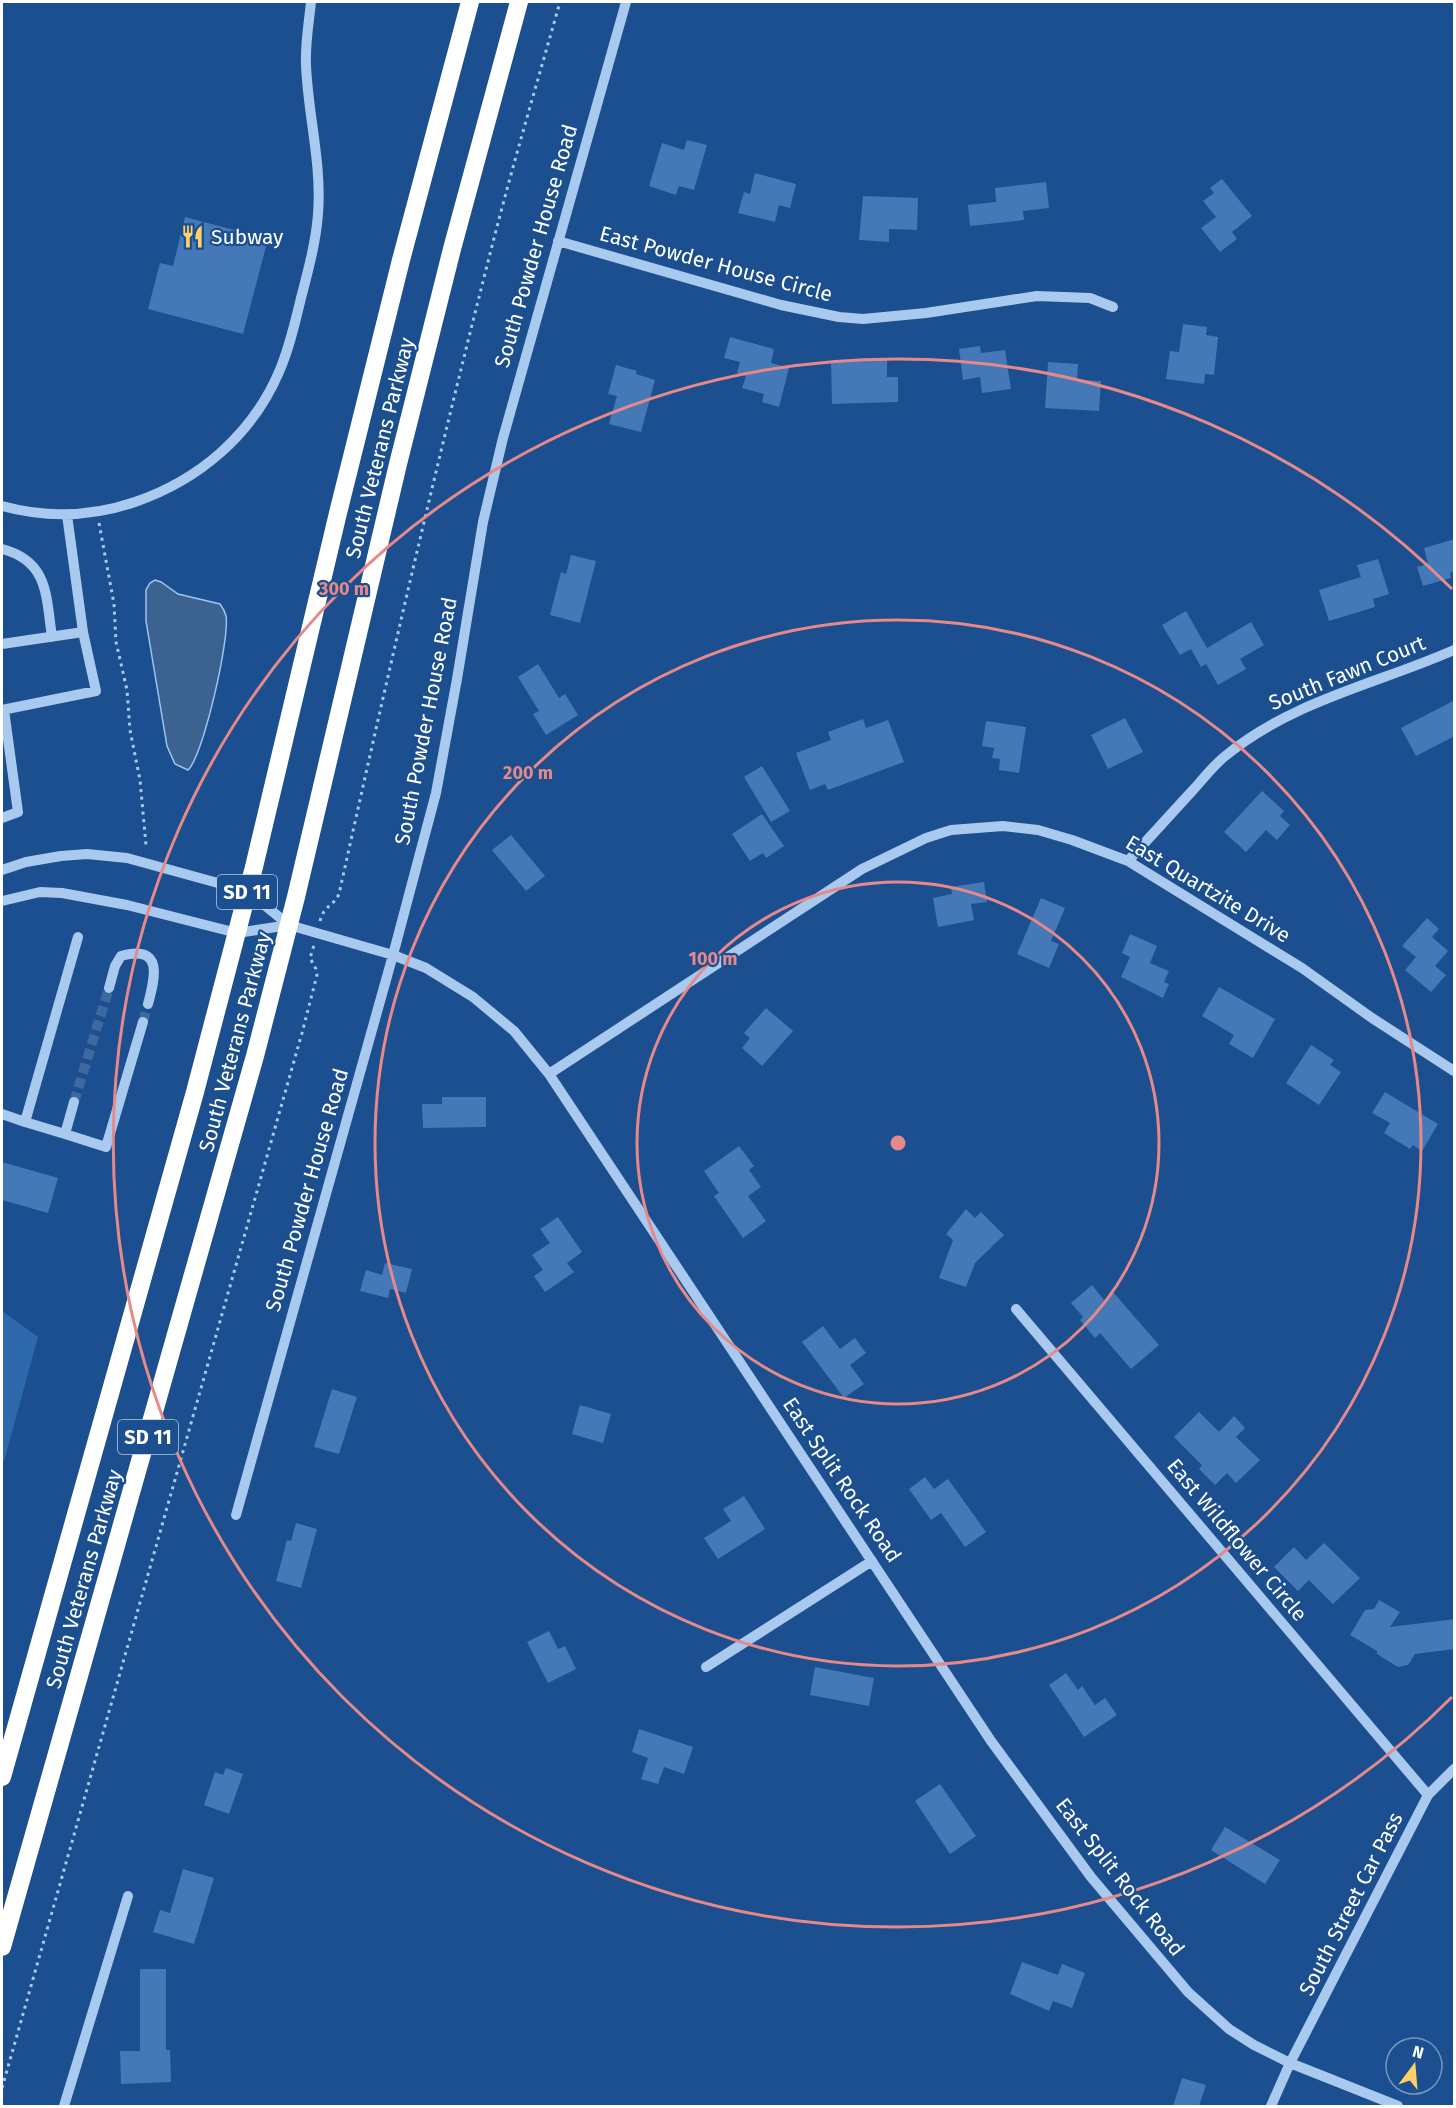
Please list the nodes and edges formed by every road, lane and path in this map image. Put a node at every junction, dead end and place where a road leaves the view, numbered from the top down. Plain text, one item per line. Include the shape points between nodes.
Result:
1 (311, 2) edge
2 (470, 2) edge
3 (519, 2) edge
4 (560, 2) edge
5 (626, 2) edge
6 (558, 241) junction
7 (1113, 307) dead end
8 (2, 506) edge
9 (97, 513) junction
10 (67, 515) junction
11 (2, 549) edge
12 (83, 632) junction
13 (52, 637) junction
14 (2, 644) edge
15 (1455, 650) edge
16 (3, 710) edge
17 (2, 818) edge
18 (146, 845) dead end
19 (1128, 861) junction
20 (2, 870) edge
21 (247, 891) junction
22 (2, 901) edge
23 (323, 910) dead end
24 (289, 925) junction
25 (237, 933) junction
26 (78, 937) dead end
27 (393, 955) junction
28 (310, 958) dead end
29 (109, 988) tunnel mouth
30 (148, 1004) tunnel mouth
31 (143, 1022) tunnel mouth
32 (1455, 1071) edge
33 (549, 1074) junction
34 (74, 1102) tunnel mouth
35 (2, 1114) edge
36 (25, 1122) junction
37 (65, 1134) junction
38 (1016, 1309) dead end
39 (236, 1515) dead end
40 (872, 1561) junction
41 (706, 1667) dead end
42 (1455, 1769) edge
43 (2, 1777) edge
44 (1428, 1796) junction
45 (128, 1896) dead end
46 (2, 1947) edge
47 (1290, 2063) junction
48 (2, 2088) edge
49 (64, 2106) edge
50 (1271, 2106) edge
51 (1398, 2106) edge

1 - 9 street via 306,63 318,213 298,312 279,371 254,416 217,457 175,486
2 - 21 highway, South Veterans Parkway / SD 11 via 401,260
3 - 24 highway, South Veterans Parkway / SD 11 via 401,452
4 - 23 path via 463,361 374,730 339,894
5 - 6 street, South Powder House Road
6 - 7 street, East Powder House Circle via 781,305 839,317 863,319 926,313 1037,296 1090,298
6 - 27 street, South Powder House Road via 516,387 486,512 436,793
8 - 10 street
9 - 10 street
9 - 18 path via 127,690
10 - 12 street
11 - 13 street via 32,564 43,581
12 - 13 street
12 - 16 street via 96,691
13 - 14 street
15 - 19 street, South Fawn Court via 1290,713 1241,743 1222,758
16 - 17 street via 18,812
19 - 32 street, East Quartzite Drive via 1302,968
19 - 33 street, East Quartzite Drive via 1072,840 1003,826 951,830 926,838 862,869
20 - 21 street via 61,856 110,855
21 - 24 street
21 - 25 highway, South Veterans Parkway / SD 11
22 - 25 street via 40,892 62,893
24 - 25 street, East Split Rock Road
24 - 27 street, East Split Rock Road
24 - 46 highway, South Veterans Parkway / SD 11 via 214,1206
25 - 43 highway, South Veterans Parkway / SD 11 via 170,1187
26 - 36 street
27 - 33 street, East Split Rock Road via 426,968 473,997 514,1031
27 - 39 street, South Powder House Road
28 - 48 path via 317,975 299,1045
29 - 30 street via 121,956 142,955 155,969
31 - 37 street via 106,1147
33 - 40 street, East Split Rock Road
34 - 37 street
35 - 36 street
36 - 37 street
38 - 44 street, East Wildflower Circle
40 - 41 street
40 - 47 street, East Split Rock Road via 998,1750 1091,1877 1163,1964 1229,2029
42 - 44 street, South Street Car Pass
44 - 47 street, South Street Car Pass
45 - 49 street
47 - 50 street, South Street Car Pass
47 - 51 street, East Split Rock Road

